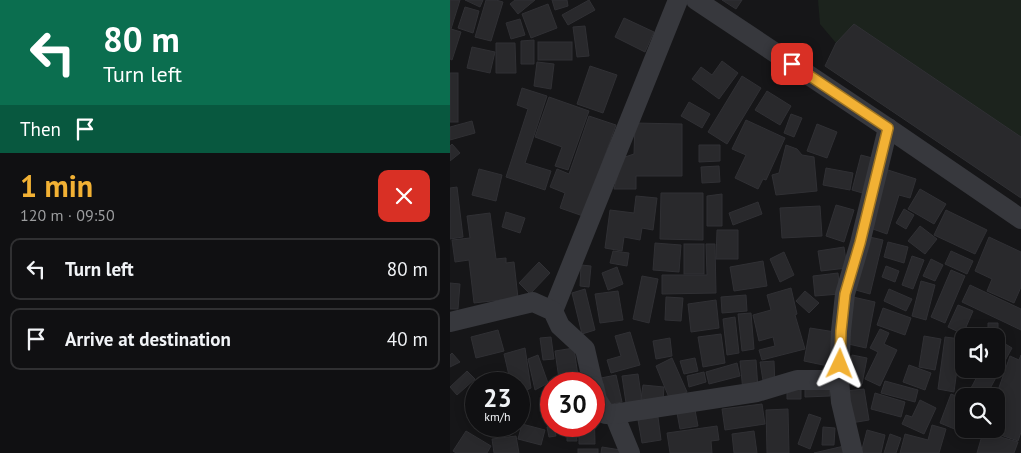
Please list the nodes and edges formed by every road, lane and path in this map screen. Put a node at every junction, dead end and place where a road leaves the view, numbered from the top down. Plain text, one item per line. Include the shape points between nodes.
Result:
1 (678, 0) edge
2 (696, 0) edge
3 (888, 128) junction
4 (1021, 219) edge
5 (553, 311) junction
6 (450, 322) edge
7 (591, 372) edge
8 (839, 380) junction
9 (605, 412) edge
10 (614, 414) junction
11 (630, 453) edge
12 (853, 453) edge

1 - 5 street
2 - 3 street
3 - 4 street
3 - 8 street via 845,294
5 - 6 street via 533,302
5 - 7 street via 560,326 585,349
8 - 10 street via 797,380 757,392
8 - 12 street
9 - 10 street
10 - 11 street

